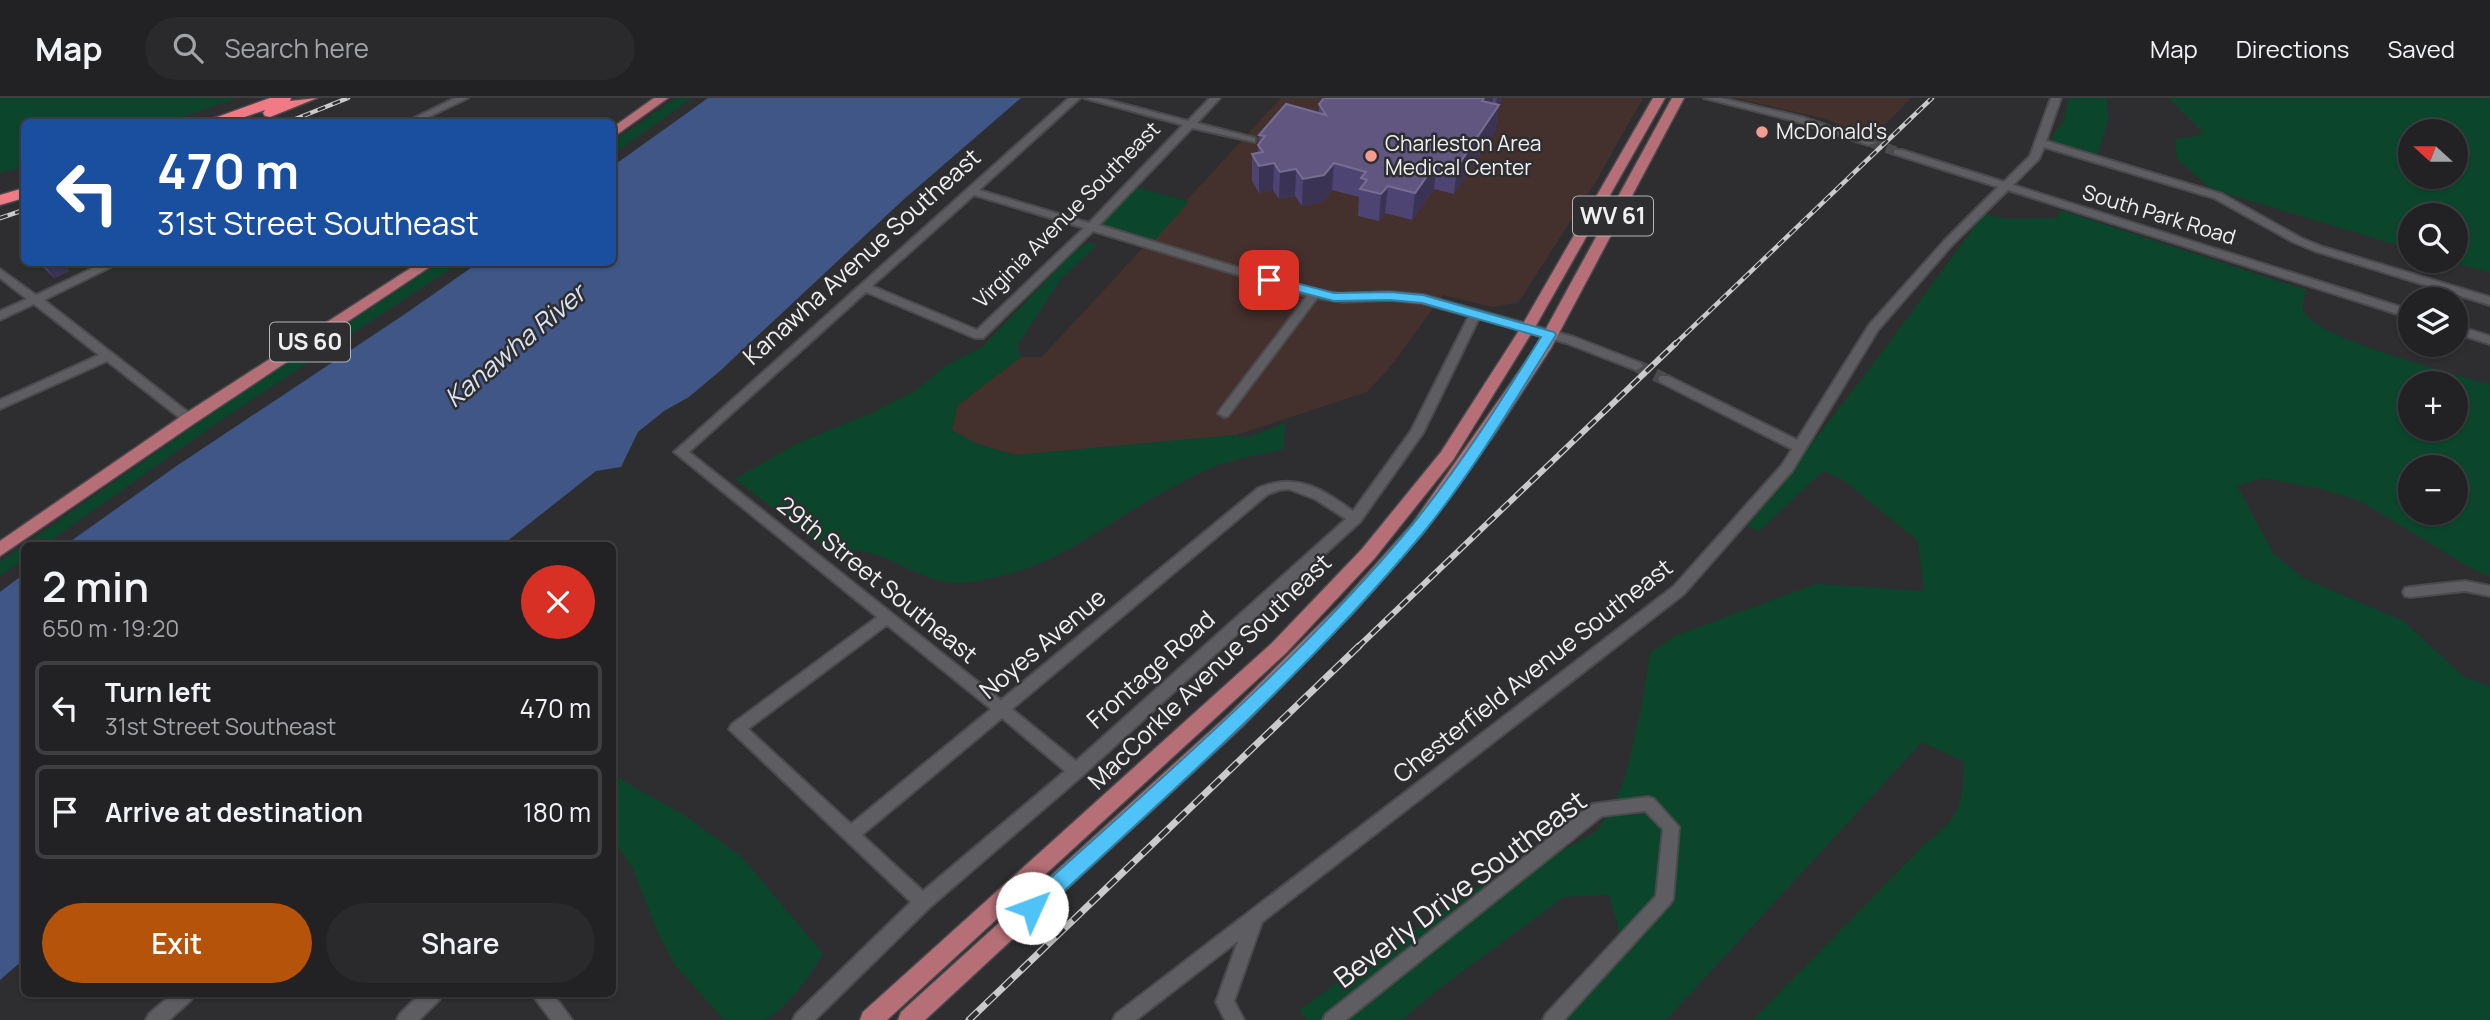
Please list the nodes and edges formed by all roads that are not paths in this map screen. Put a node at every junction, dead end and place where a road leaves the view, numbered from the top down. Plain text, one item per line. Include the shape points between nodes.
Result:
1 (284, 98) edge
2 (310, 98) edge
3 (463, 98) edge
4 (651, 98) edge
5 (662, 98) edge
6 (669, 98) edge
7 (1075, 98) edge
8 (1089, 98) edge
9 (1216, 98) edge
10 (1659, 98) edge
11 (1678, 98) edge
12 (1709, 98) edge
13 (1761, 98) edge
14 (2056, 98) edge
15 (1756, 109) junction
16 (225, 119) edge
17 (254, 119) edge
18 (418, 119) edge
19 (631, 121) junction
20 (616, 122) edge
21 (1190, 124) junction
22 (616, 131) edge
23 (1251, 140) dead end
24 (1872, 143) tunnel mouth
25 (2041, 143) junction
26 (1898, 152) tunnel mouth
27 (21, 185) edge
28 (2004, 187) junction
29 (0, 191) edge
30 (973, 191) junction
31 (21, 194) edge
32 (0, 200) edge
33 (1091, 227) junction
34 (108, 266) edge
35 (406, 266) edge
36 (424, 266) edge
37 (0, 272) edge
38 (866, 288) junction
39 (1314, 294) junction
40 (37, 300) junction
41 (2490, 301) edge
42 (2398, 310) edge
43 (1476, 313) junction
44 (0, 316) edge
45 (1527, 329) junction
46 (2468, 333) edge
47 (1549, 335) junction
48 (2490, 340) edge
49 (108, 356) junction
50 (1637, 366) tunnel mouth
51 (1664, 379) tunnel mouth
52 (0, 405) edge
53 (1224, 413) dead end
54 (184, 416) junction
55 (1800, 447) junction
56 (681, 452) joint
57 (1354, 519) junction
58 (0, 537) edge
59 (0, 550) edge
60 (2490, 590) edge
61 (2410, 592) dead end
62 (886, 618) junction
63 (1002, 708) junction
64 (1076, 771) junction
65 (852, 833) junction
66 (923, 902) junction
67 (1255, 916) junction
68 (182, 997) edge
69 (430, 997) edge
70 (544, 997) edge
71 (155, 1020) edge
72 (406, 1020) edge
73 (563, 1020) edge
74 (802, 1020) edge
75 (871, 1020) edge
76 (909, 1020) edge
77 (1122, 1020) edge
78 (1235, 1020) edge
79 (1332, 1020) edge
80 (1552, 1020) edge

1 - 16 highway
2 - 17 highway
3 - 18 street
4 - 20 main road
5 - 19 main road
6 - 19 main road
7 - 30 street, Kanawha Avenue Southeast
8 - 21 street
9 - 21 street, Virginia Avenue Southeast
10 - 45 main road, MacCorkle Avenue Southeast / WV 61
11 - 47 main road, MacCorkle Avenue Southeast / WV 61
12 - 15 street
13 - 15 street
14 - 25 street, Chesterfield Avenue Southeast
15 - 24 street
19 - 22 main road
21 - 23 street
21 - 33 street, Virginia Avenue Southeast
25 - 28 street, Chesterfield Avenue Southeast via 2035,157
25 - 41 street via 2218,196 2319,249
26 - 28 street, South Park Road
27 - 29 highway
28 - 42 street, South Park Road
28 - 55 street, Chesterfield Avenue Southeast via 1868,333
30 - 33 street
30 - 38 street, Kanawha Avenue Southeast
31 - 32 highway
33 - 38 street, Virginia Avenue Southeast via 979,334
33 - 39 street
34 - 40 street
35 - 54 main road, US 60
36 - 54 main road, US 60
37 - 40 street
38 - 56 street, Kanawha Avenue Southeast
39 - 43 street via 1405,296
39 - 53 street
40 - 44 street
40 - 49 street
43 - 45 street
43 - 57 street, Frontage Road via 1417,433
45 - 47 street
45 - 75 main road, MacCorkle Avenue Southeast / WV 61 via 1447,456 1368,554 1279,648
46 - 48 street
47 - 50 street
47 - 76 main road, MacCorkle Avenue Southeast / WV 61 via 1418,528 1348,607 1236,720
49 - 52 street
49 - 54 street
51 - 55 street
54 - 58 main road, US 60
54 - 59 main road, US 60
55 - 67 street, Chesterfield Avenue Southeast via 1787,468 1679,590
56 - 62 street, 29th Street Southeast
57 - 63 street, Noyes Avenue via 1297,487 1280,485 1263,491
57 - 64 street, Frontage Road
60 - 61 street via 2465,586
62 - 63 street, 29th Street Southeast
62 - 65 street via 737,729
63 - 64 street, 29th Street Southeast
63 - 65 street, Noyes Avenue
64 - 66 street, Frontage Road
65 - 66 street
66 - 74 street, Frontage Road
67 - 77 street, Chesterfield Avenue Southeast
67 - 78 street via 1225,1002
68 - 71 street
69 - 72 street
70 - 73 street
79 - 80 street, Beverly Drive Southeast via 1598,810 1648,804 1671,827 1664,898

